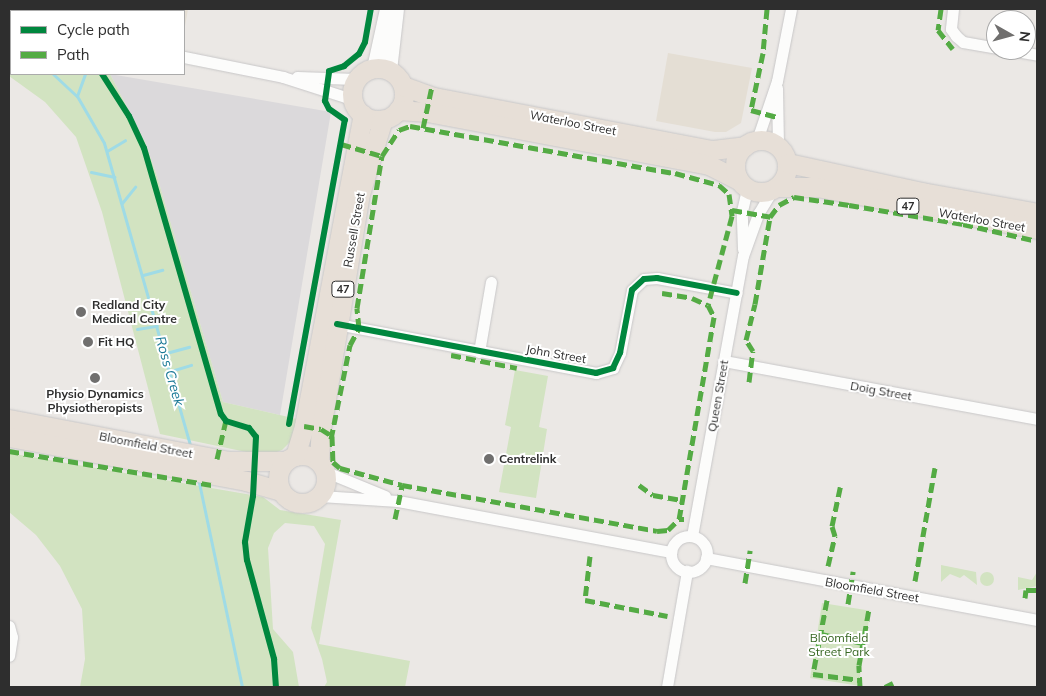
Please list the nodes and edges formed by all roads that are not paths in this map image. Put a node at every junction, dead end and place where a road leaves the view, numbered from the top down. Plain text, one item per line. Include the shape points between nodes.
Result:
1 (387, 9) edge
2 (396, 9) edge
3 (791, 9) edge
4 (953, 9) edge
5 (986, 46) edge
6 (185, 57) edge
7 (381, 69) junction
8 (282, 77) junction
9 (356, 79) junction
10 (777, 82) junction
11 (403, 86) junction
12 (352, 99) junction
13 (390, 114) junction
14 (363, 115) junction
15 (751, 143) junction
16 (778, 145) junction
17 (788, 163) junction
18 (742, 184) junction
19 (775, 189) junction
20 (1037, 212) edge
21 (1037, 230) edge
22 (743, 256) junction
23 (491, 282) dead end
24 (737, 293) junction
25 (337, 324) junction
26 (479, 352) junction
27 (724, 361) junction
28 (9, 419) edge
29 (1037, 419) edge
30 (9, 437) edge
31 (290, 458) junction
32 (176, 460) junction
33 (211, 466) junction
34 (322, 467) junction
35 (280, 491) junction
36 (320, 496) junction
37 (398, 501) junction
38 (692, 536) junction
39 (671, 552) junction
40 (706, 558) junction
41 (687, 572) junction
42 (1037, 620) edge
43 (9, 626) edge
44 (9, 656) edge
45 (667, 687) edge

1 - 7 main road
2 - 7 main road
3 - 10 street
4 - 5 street via 951,29 956,36 963,42
6 - 8 street
7 - 9 highway
7 - 11 highway
8 - 9 street
8 - 12 street
9 - 12 highway
10 - 15 street
10 - 16 street
11 - 13 highway, 47 via 403,98
11 - 15 highway, Waterloo Street via 434,97 713,150
12 - 14 highway
13 - 14 highway, 47
13 - 18 highway, Waterloo Street / 47 via 427,112 709,165
13 - 25 highway, Russell Street / 47 via 360,194
14 - 31 highway, Russell Street / 47 via 304,426
15 - 16 highway
15 - 18 highway via 736,158
16 - 17 highway
17 - 19 highway via 784,180
17 - 20 highway, Waterloo Street / 47 via 922,192
18 - 19 highway, 47 via 763,193
18 - 22 street, Queen Street
19 - 21 highway, Waterloo Street / 47 via 817,187
19 - 22 street, Queen Street via 758,214
22 - 24 street, Queen Street
23 - 26 street
24 - 26 street, John Street via 657,278 644,279 632,290 620,353 613,368 596,373
24 - 27 street, Queen Street
25 - 26 street, John Street
25 - 34 highway, Russell Street / 47 via 321,429
27 - 29 street, Doig Street
27 - 38 street, Queen Street
28 - 32 highway, Bloomfield Street
30 - 32 highway, Bloomfield Street
31 - 33 highway, Bloomfield Street via 229,461
31 - 34 highway via 308,456
31 - 35 highway, 47 via 278,475
32 - 33 highway, Bloomfield Street
33 - 35 highway, Bloomfield Street
34 - 36 highway, 47 via 326,484
34 - 37 street
35 - 36 highway via 287,499 300,504
36 - 37 street
37 - 39 street
38 - 39 street via 680,538
38 - 40 street via 706,546
39 - 41 street via 674,563
40 - 41 street via 701,567
40 - 42 street, Bloomfield Street
41 - 45 street
43 - 44 street via 12,637

